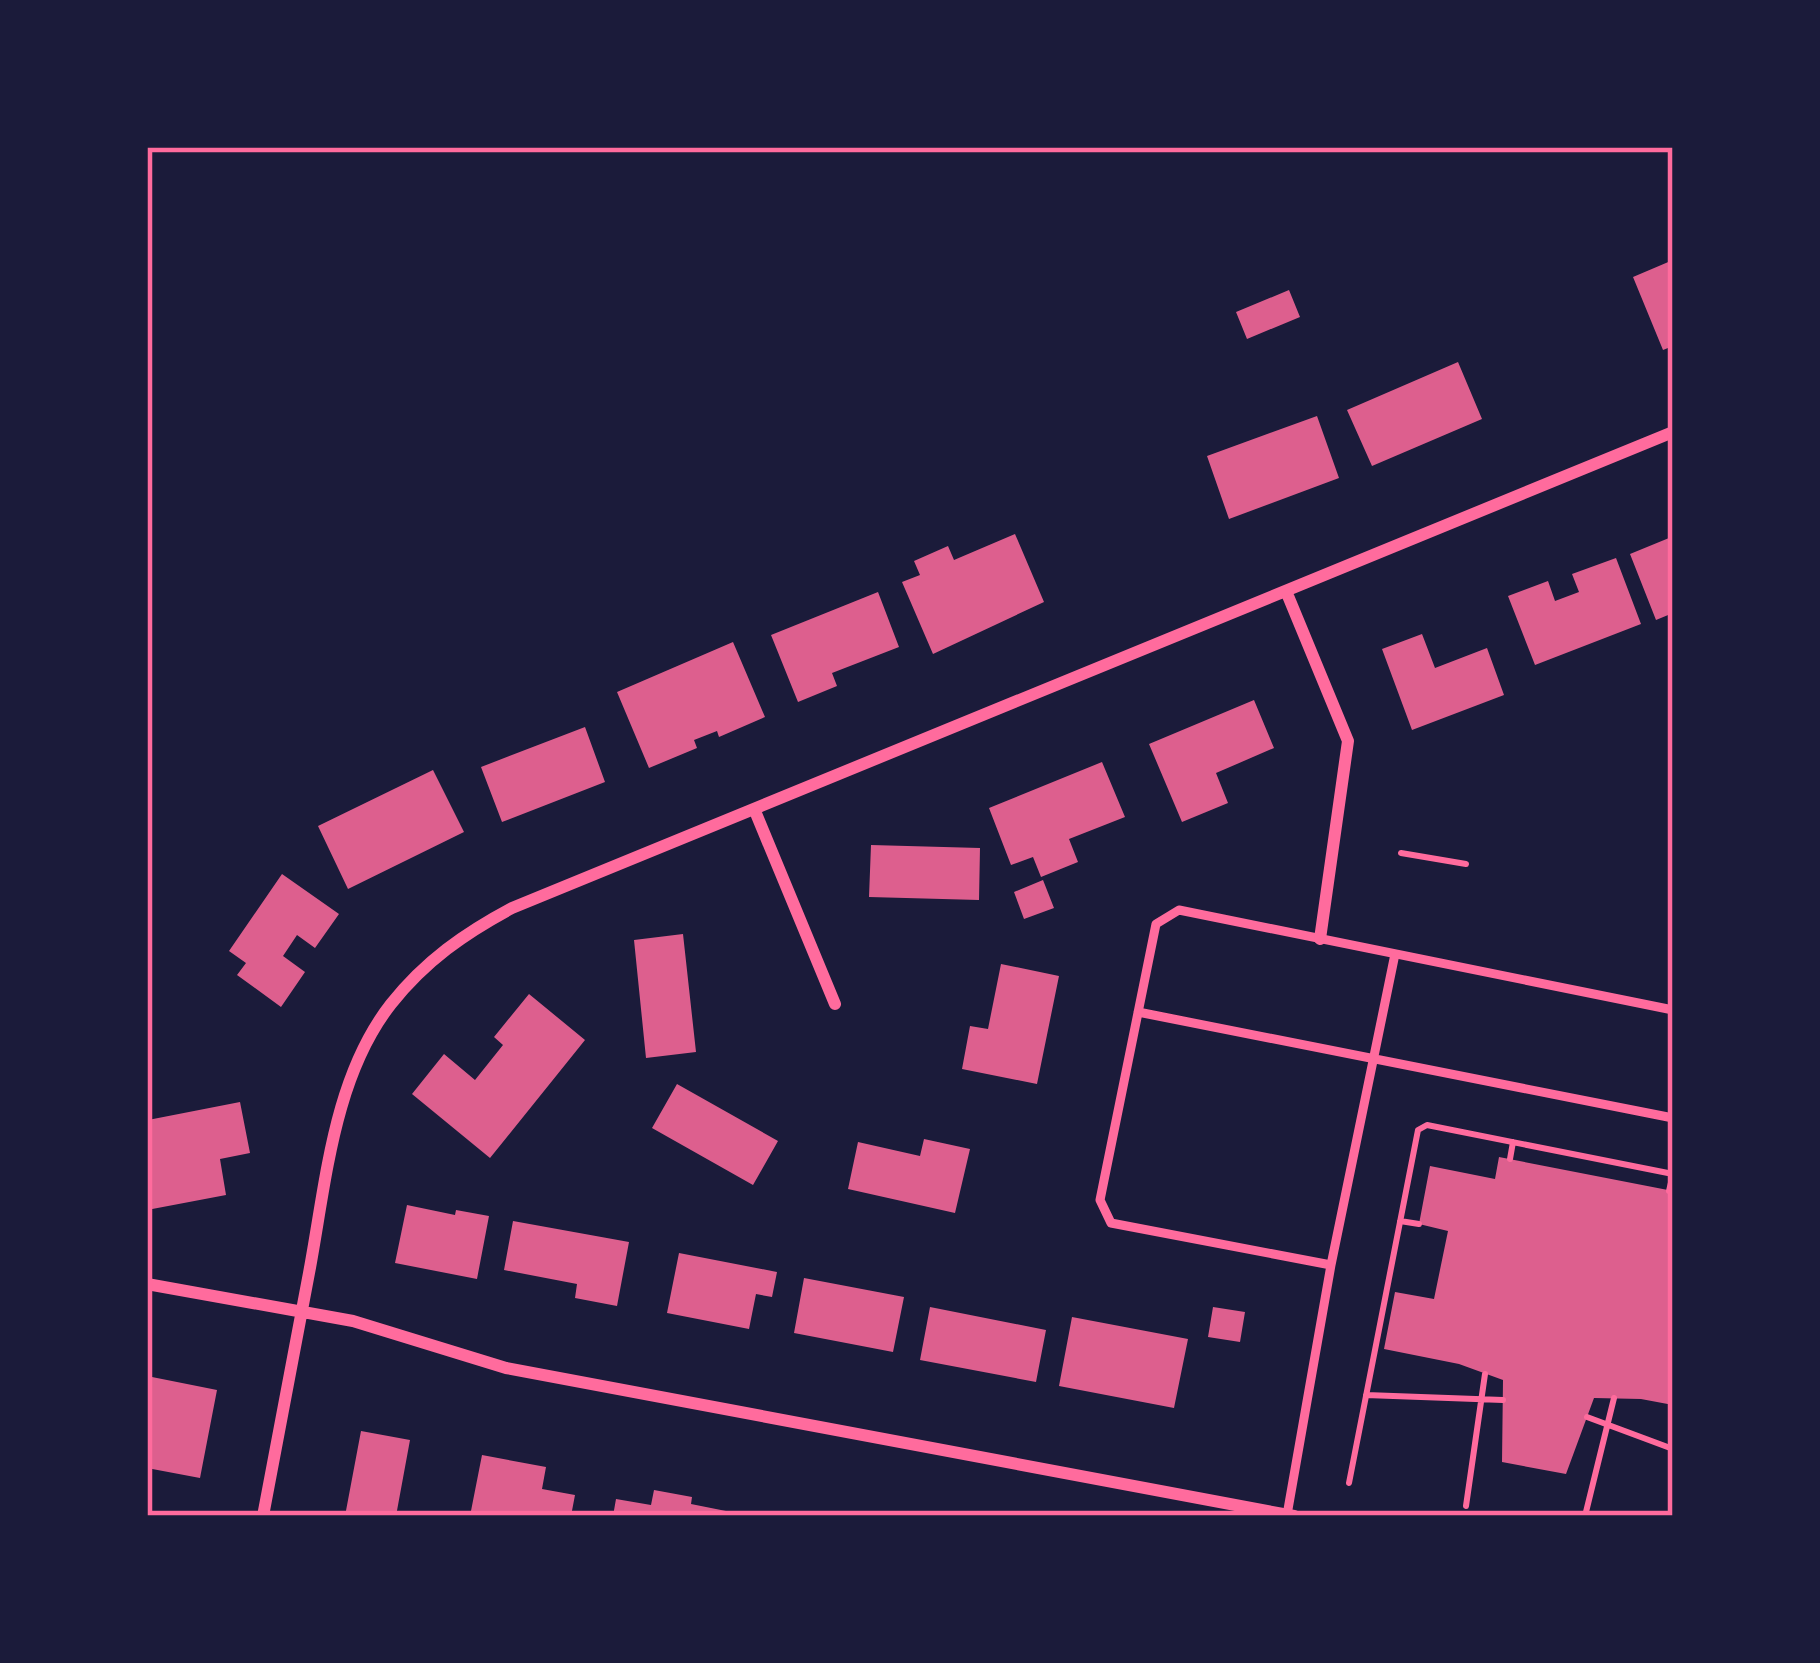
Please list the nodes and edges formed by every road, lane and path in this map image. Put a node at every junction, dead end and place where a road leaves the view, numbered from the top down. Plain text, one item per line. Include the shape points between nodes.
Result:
1 (1673, 432) edge
2 (1286, 591) junction
3 (754, 811) junction
4 (1402, 853) dead end
5 (1466, 863) dead end
6 (1320, 939) junction
7 (1395, 954) junction
8 (835, 1004) dead end
9 (1673, 1010) edge
10 (1138, 1012) junction
11 (1374, 1058) junction
12 (1673, 1118) edge
13 (1513, 1142) junction
14 (1510, 1159) dead end
15 (1673, 1174) edge
16 (1669, 1190) dead end
17 (1400, 1220) junction
18 (1419, 1223) dead end
19 (1331, 1265) junction
20 (147, 1284) edge
21 (301, 1312) junction
22 (1485, 1374) dead end
23 (1366, 1395) junction
24 (1614, 1398) dead end
25 (1482, 1399) junction
26 (1503, 1400) dead end
27 (1587, 1417) dead end
28 (1607, 1424) junction
29 (1673, 1449) edge
30 (1349, 1484) dead end
31 (1466, 1506) dead end
32 (1212, 1509) edge
33 (1291, 1515) edge
34 (263, 1516) edge
35 (1585, 1516) edge

1 - 2 street
2 - 3 street
2 - 6 street via 1348,740
3 - 8 street
3 - 21 street via 470,930 389,1006 357,1063 332,1144
4 - 5 path
6 - 7 lane
6 - 10 lane via 1179,910 1156,924
7 - 9 lane
7 - 11 lane
10 - 11 lane
10 - 19 lane via 1100,1200 1111,1222
11 - 12 lane
11 - 19 lane
13 - 14 path
13 - 15 path
13 - 17 path via 1427,1125 1418,1130
15 - 16 path
17 - 18 path
17 - 23 path
19 - 33 lane
20 - 21 street
21 - 32 street via 506,1368
21 - 34 street
22 - 25 path
23 - 25 path
23 - 30 path
24 - 28 path
25 - 26 path
25 - 31 path
27 - 28 path
28 - 29 path
28 - 35 path
32 - 33 street

